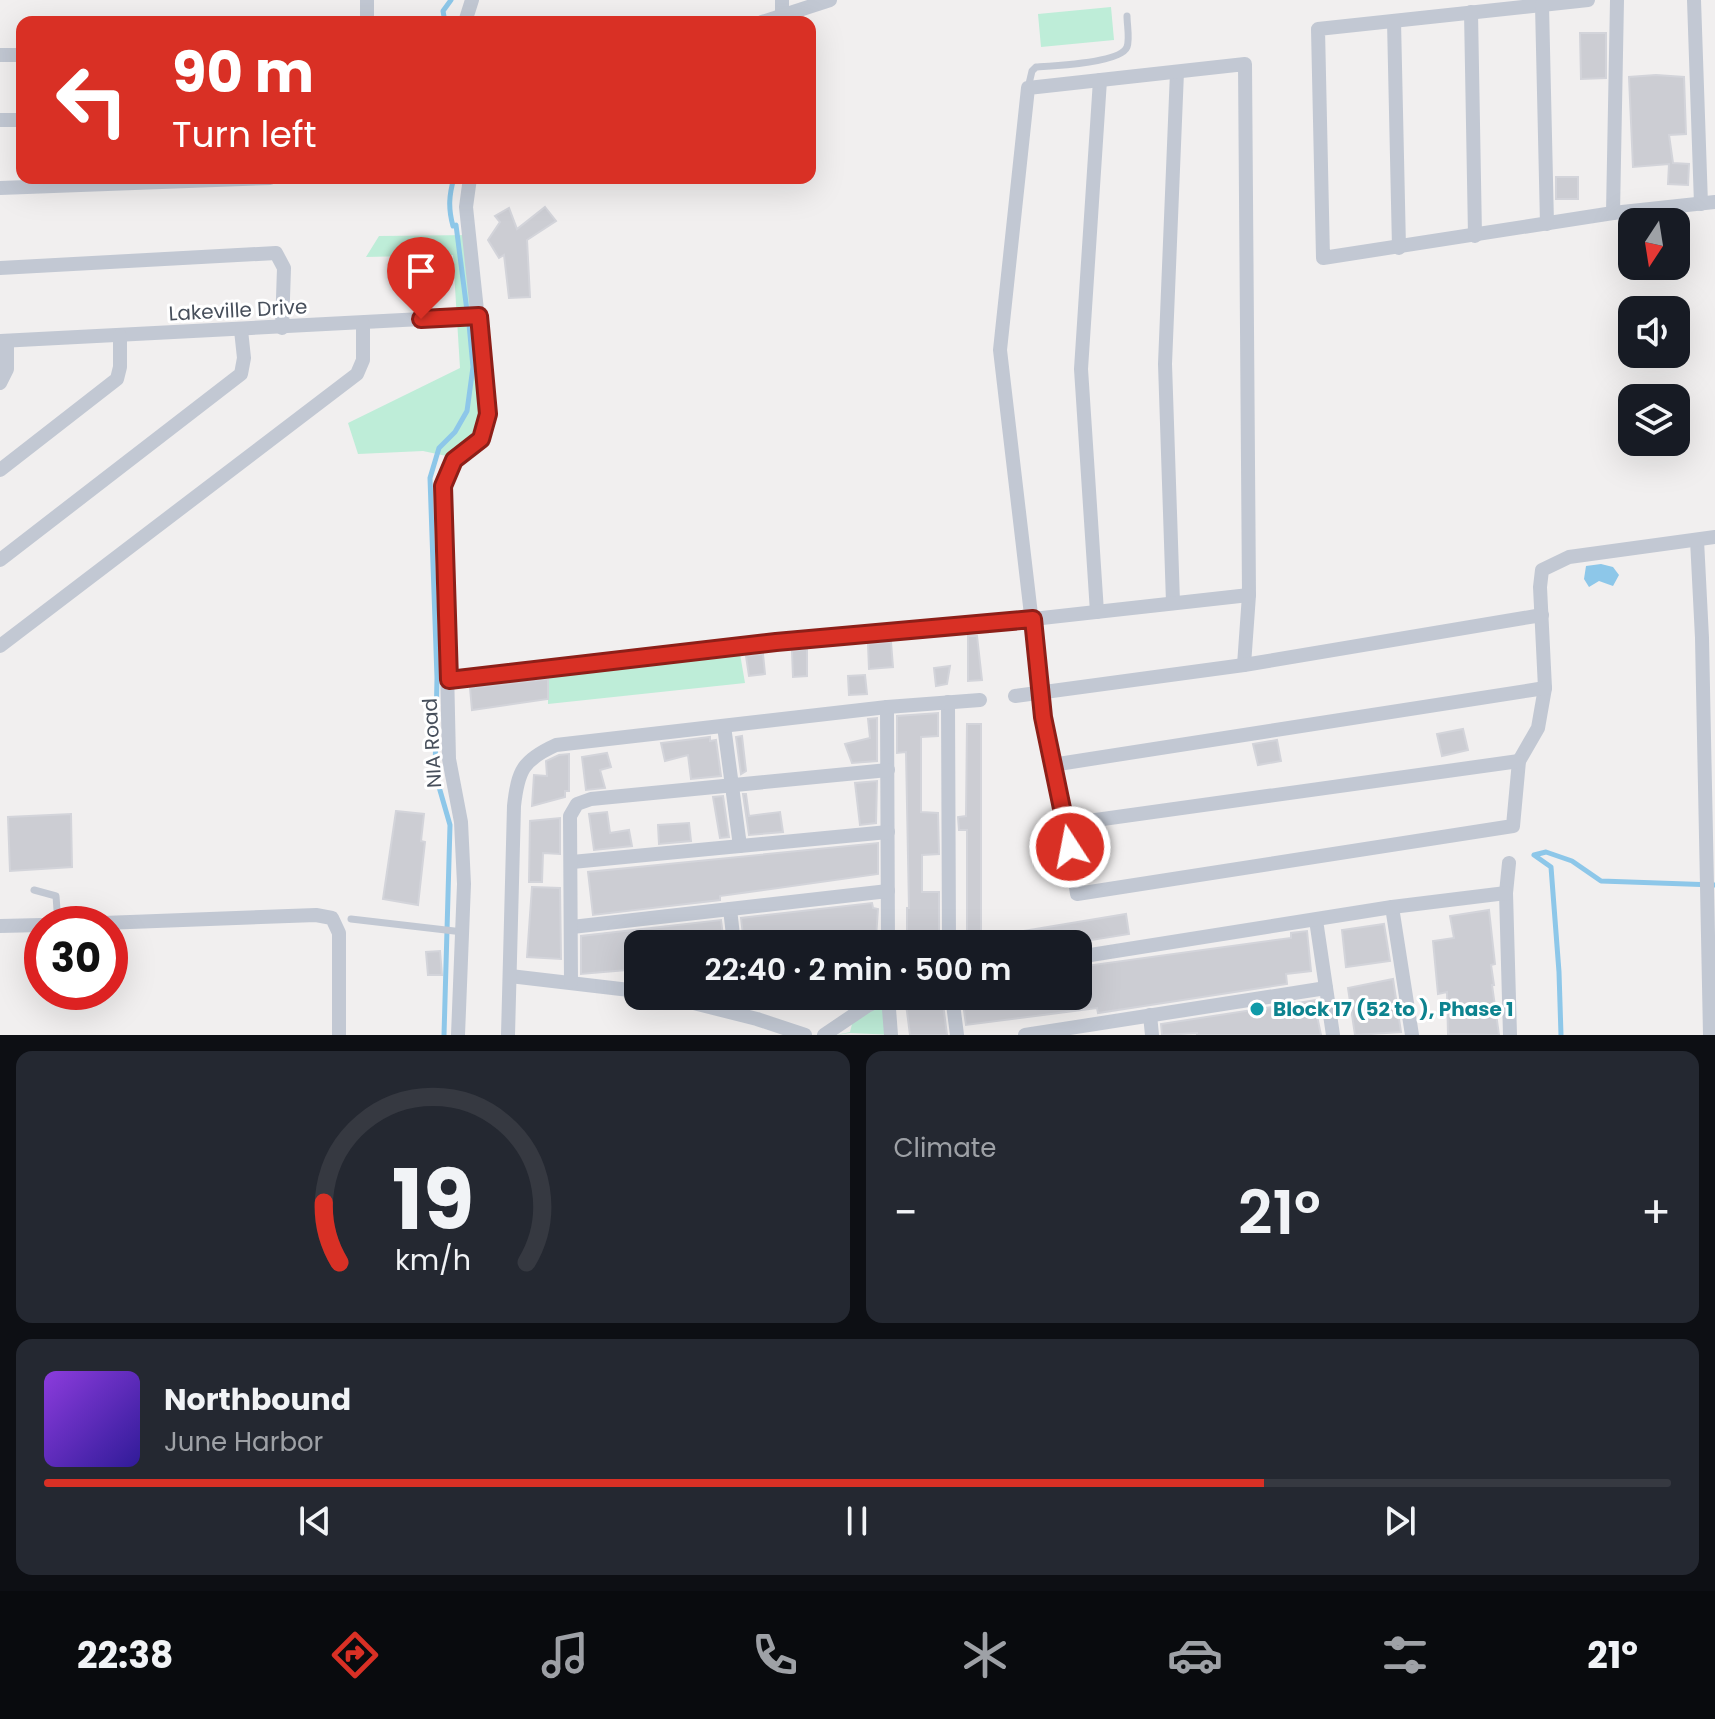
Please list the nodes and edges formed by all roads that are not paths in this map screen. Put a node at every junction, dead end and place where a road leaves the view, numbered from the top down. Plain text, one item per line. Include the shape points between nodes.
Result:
1 (782, 0) edge
2 (830, 0) edge
3 (1588, 0) edge
4 (1617, 0) edge
5 (1694, 0) edge
6 (1542, 5) junction
7 (1471, 12) junction
8 (782, 16) joint
9 (1127, 16) dead end
10 (1394, 21) junction
11 (1099, 60) junction
12 (1177, 72) junction
13 (1100, 80) junction
14 (1028, 88) junction
15 (108, 184) edge
16 (469, 184) edge
17 (0, 188) edge
18 (1708, 203) edge
19 (1613, 213) junction
20 (1547, 224) junction
21 (1475, 236) junction
22 (1399, 248) junction
23 (0, 268) edge
24 (479, 316) junction
25 (363, 324) junction
26 (282, 328) junction
27 (241, 330) junction
28 (120, 336) junction
29 (4, 341) edge
30 (0, 383) edge
31 (0, 470) edge
32 (1715, 537) edge
33 (1697, 540) junction
34 (0, 560) edge
35 (1249, 595) junction
36 (1173, 602) junction
37 (1097, 612) junction
38 (1542, 615) junction
39 (1033, 619) junction
40 (0, 646) edge
41 (1244, 665) junction
42 (449, 680) junction
43 (1545, 688) junction
44 (1041, 694) junction
45 (1015, 696) dead end
46 (980, 700) dead end
47 (948, 702) junction
48 (887, 707) junction
49 (724, 726) junction
50 (1519, 761) junction
51 (1052, 765) junction
52 (888, 770) junction
53 (731, 785) junction
54 (1067, 824) junction
55 (888, 832) junction
56 (740, 846) junction
57 (572, 862) junction
58 (1509, 863) dead end
59 (34, 890) dead end
60 (888, 891) junction
61 (1506, 893) junction
62 (57, 906) edge
63 (1392, 907) junction
64 (730, 909) junction
65 (351, 919) dead end
66 (1316, 920) junction
67 (128, 922) edge
68 (24, 925) edge
69 (0, 926) edge
70 (572, 927) junction
71 (732, 930) edge
72 (888, 930) edge
73 (949, 930) edge
74 (463, 932) junction
75 (1092, 955) edge
76 (510, 976) junction
77 (571, 982) junction
78 (624, 987) edge
79 (1326, 988) junction
80 (721, 1010) edge
81 (861, 1010) edge
82 (889, 1010) edge
83 (954, 1010) edge
84 (1150, 1015) junction
85 (1712, 1031) edge
86 (339, 1035) edge
87 (461, 1035) edge
88 (508, 1035) edge
89 (805, 1035) edge
90 (824, 1035) edge
91 (891, 1035) edge
92 (957, 1035) edge
93 (1025, 1035) edge
94 (1152, 1035) edge
95 (1333, 1035) edge
96 (1412, 1035) edge
97 (1510, 1035) edge

1 - 8 street
2 - 8 street
3 - 6 street
4 - 19 street
5 - 18 street
6 - 7 street
6 - 20 street
7 - 10 street
7 - 21 street
9 - 11 lane via 1127,47
10 - 22 street
10 - 22 street via 1318,29 1323,258
11 - 13 lane
11 - 14 lane via 1036,67
12 - 13 street
12 - 35 street via 1245,64
12 - 36 street via 1165,364
13 - 14 street
13 - 37 street via 1081,369
14 - 39 street via 1000,350
15 - 17 street
16 - 24 street, NIA Road via 466,207
18 - 19 street
19 - 20 street
20 - 21 street
21 - 22 street
23 - 26 street via 276,253 284,268
24 - 25 street, Lakeville Drive
24 - 42 street, NIA Road via 488,414 481,439 454,460 443,486
25 - 26 street, Lakeville Drive
25 - 40 street via 363,360 357,374
26 - 27 street, Lakeville Drive
27 - 28 street, Lakeville Drive
27 - 34 street via 241,374
28 - 29 street, Lakeville Drive
28 - 31 street via 117,379
29 - 30 street via 7,369
32 - 33 street
33 - 38 street via 1569,557 1542,570
33 - 85 street
35 - 36 street
35 - 41 street
36 - 37 street
37 - 39 street
38 - 41 street
38 - 43 street
39 - 42 street
39 - 44 street
41 - 44 street
42 - 74 street, NIA Road via 449,759 461,822
43 - 50 street via 1538,728
43 - 51 street
44 - 45 street
44 - 51 street
46 - 47 street
47 - 48 street
47 - 73 street
48 - 49 street
48 - 52 street
49 - 53 street
49 - 76 street via 556,745 523,766 514,806
50 - 54 street
50 - 54 street via 1513,826 1077,894
51 - 54 street
52 - 53 street
52 - 55 street
53 - 56 street
53 - 57 street via 577,804 570,816
55 - 56 street
55 - 60 street
56 - 57 street
57 - 70 street
58 - 61 street
59 - 62 lane via 56,896
60 - 64 street
60 - 72 street
61 - 63 street
61 - 97 street
63 - 66 street
63 - 96 street
64 - 70 street
64 - 71 street
65 - 74 lane
66 - 75 street
66 - 79 street
67 - 86 street via 332,918 339,933
68 - 69 street
70 - 77 street
74 - 87 street, NIA Road
76 - 77 street
76 - 88 street
77 - 78 street
79 - 84 street
79 - 95 street
80 - 89 street
81 - 90 street
82 - 91 street
83 - 92 street
84 - 93 street
84 - 94 street

